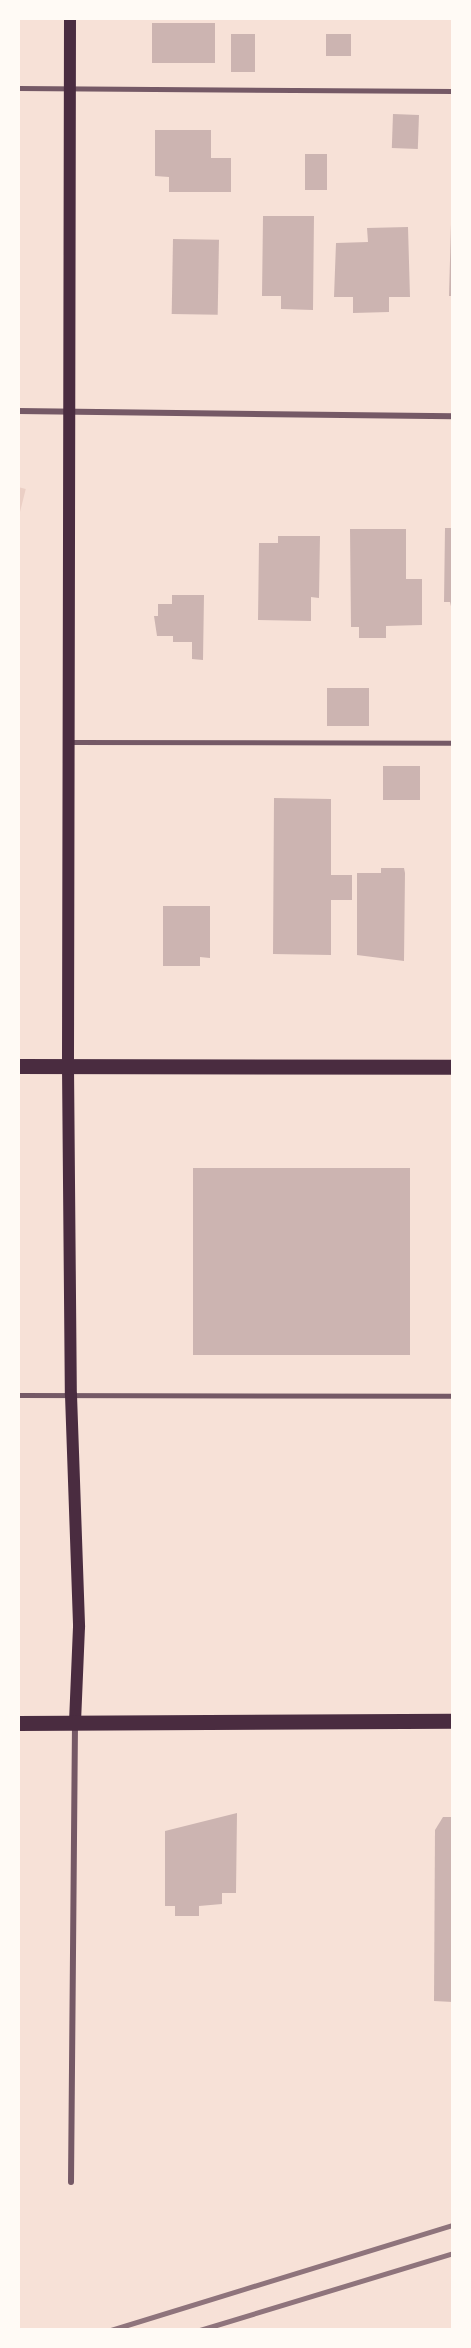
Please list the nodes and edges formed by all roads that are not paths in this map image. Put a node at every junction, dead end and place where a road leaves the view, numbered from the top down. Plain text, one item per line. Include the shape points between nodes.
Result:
1 (70, 18) edge
2 (18, 88) edge
3 (71, 88) junction
4 (453, 91) edge
5 (18, 411) edge
6 (70, 414) junction
7 (453, 416) edge
8 (69, 742) junction
9 (453, 743) edge
10 (18, 1066) edge
11 (68, 1067) junction
12 (453, 1067) edge
13 (18, 1395) edge
14 (71, 1395) junction
15 (453, 1396) edge
16 (453, 1721) edge
17 (18, 1723) edge
18 (75, 1723) junction
19 (71, 2182) dead end

1 - 3 main road
2 - 3 lane
3 - 4 lane
3 - 6 main road
5 - 6 street
6 - 7 street
6 - 8 main road
8 - 9 lane
8 - 11 main road
10 - 11 main road
11 - 12 main road
11 - 14 main road
13 - 14 lane
14 - 15 lane
14 - 18 main road via 79,1627
16 - 18 main road
17 - 18 main road
18 - 19 street

